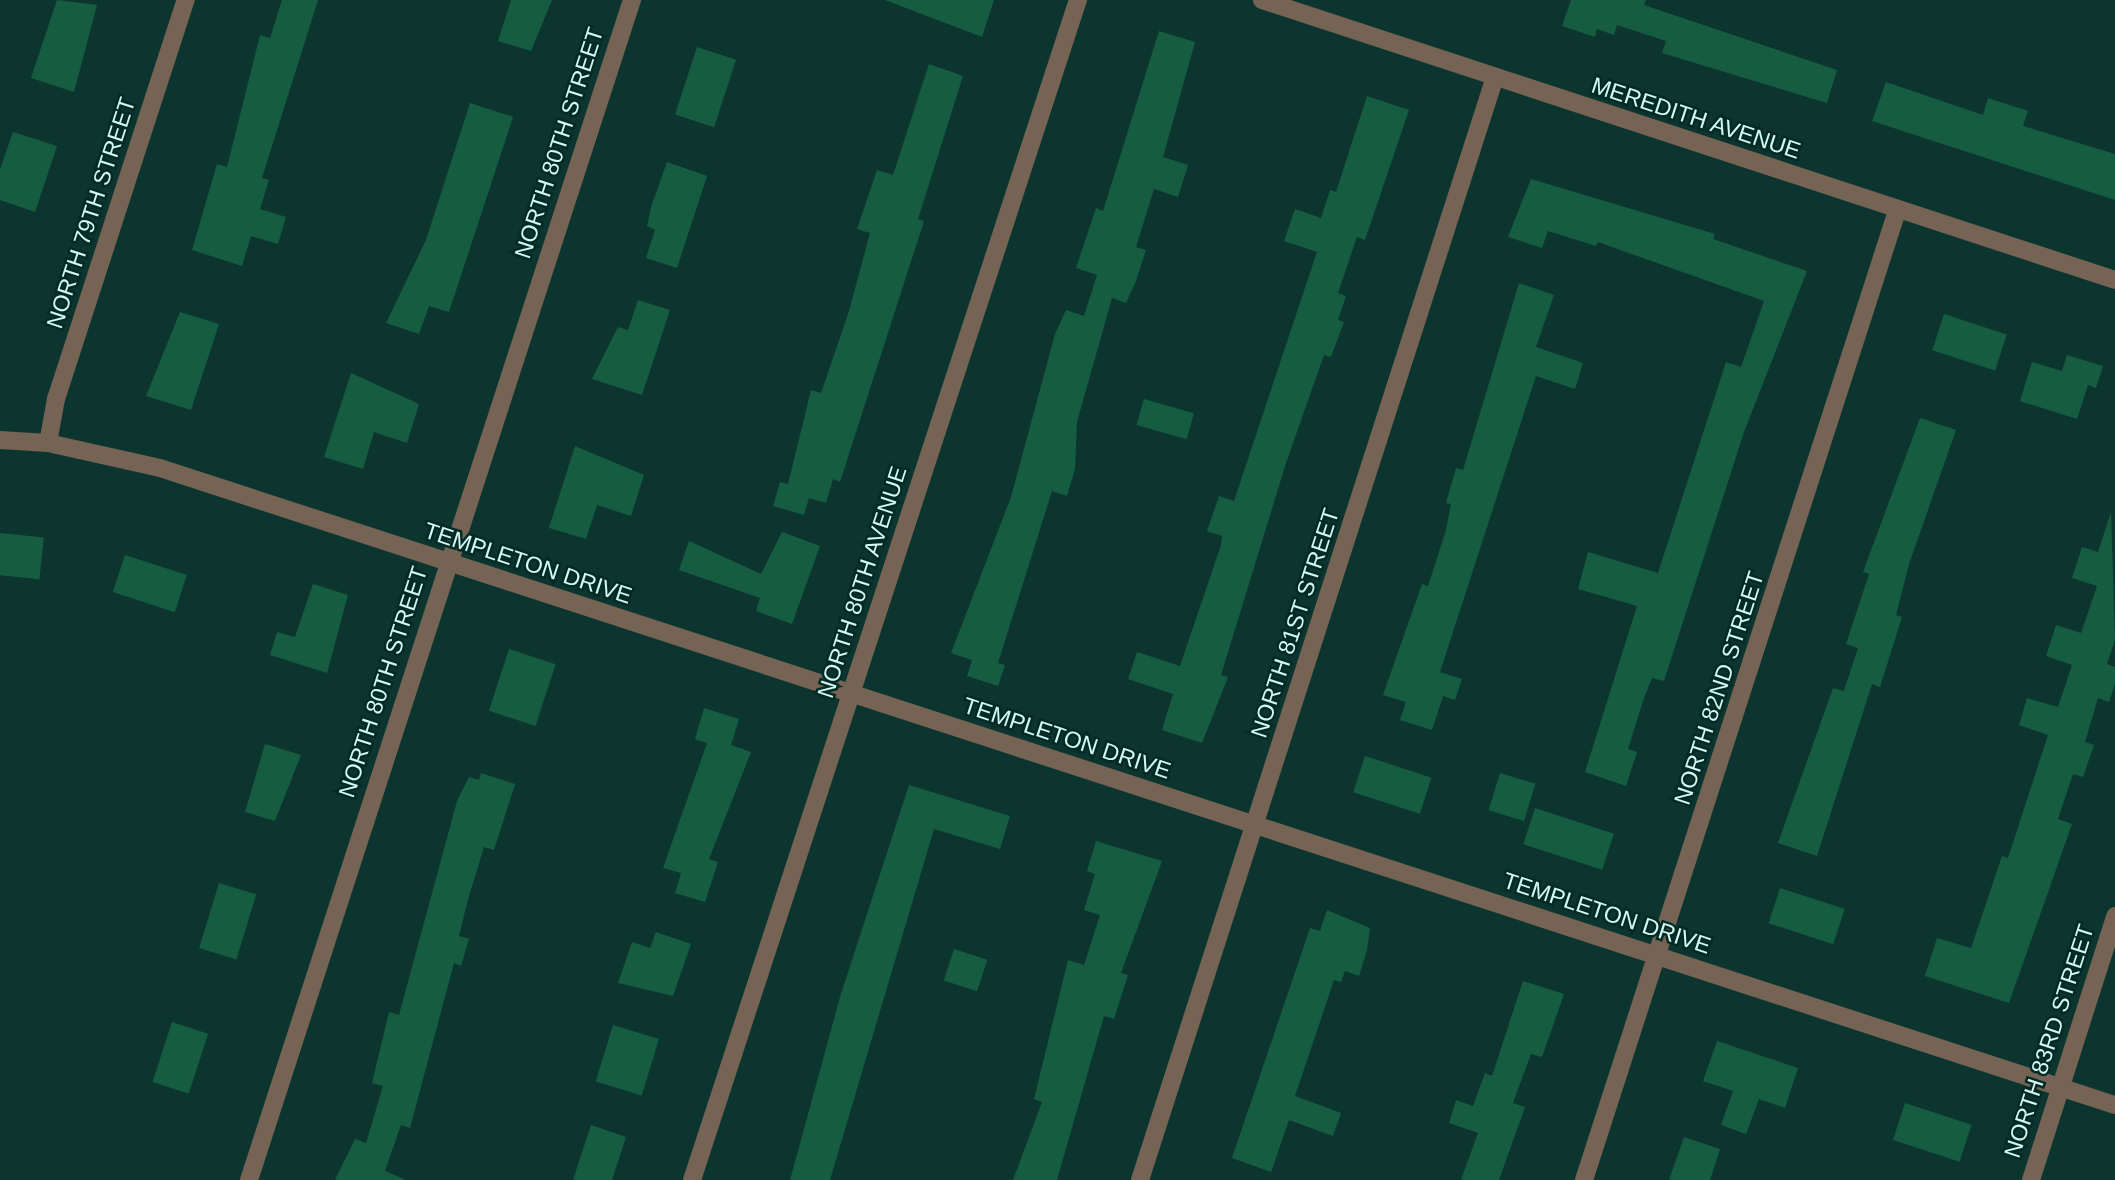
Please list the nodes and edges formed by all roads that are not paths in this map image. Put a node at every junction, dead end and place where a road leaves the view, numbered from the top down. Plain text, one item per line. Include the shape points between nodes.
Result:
1 (186, 0) edge
2 (632, 0) edge
3 (1078, 0) edge
4 (1262, 0) edge
5 (1301, 5) edge
6 (1494, 80) junction
7 (1897, 211) junction
8 (2115, 280) edge
9 (0, 440) edge
10 (48, 443) junction
11 (447, 562) junction
12 (851, 694) junction
13 (1255, 824) junction
14 (2115, 916) edge
15 (1657, 955) junction
16 (2061, 1087) junction
17 (2115, 1105) edge
18 (249, 1180) edge
19 (692, 1180) edge
20 (1140, 1180) edge
21 (1584, 1180) edge
22 (2031, 1180) edge

1 - 10 street, NORTH 79TH STREET via 56,399
2 - 11 street, NORTH 80TH STREET
3 - 12 street, NORTH 80TH AVENUE
4 - 5 street, MEREDITH AVENUE
5 - 6 street, MEREDITH AVENUE
6 - 7 street, MEREDITH AVENUE
6 - 13 street, NORTH 81ST STREET
7 - 8 street, MEREDITH AVENUE
7 - 15 street, NORTH 82ND STREET
9 - 10 street, TEMPLETON DRIVE
10 - 11 street, TEMPLETON DRIVE via 160,468
11 - 12 street, TEMPLETON DRIVE
11 - 18 street, NORTH 80TH STREET
12 - 13 street, TEMPLETON DRIVE
12 - 19 street, NORTH 80TH AVENUE
13 - 15 street, TEMPLETON DRIVE
13 - 20 street, NORTH 81ST STREET
14 - 16 street, NORTH 83RD STREET
15 - 16 street, TEMPLETON DRIVE
15 - 21 street, NORTH 82ND STREET
16 - 17 street, TEMPLETON DRIVE
16 - 22 street, NORTH 83RD STREET

